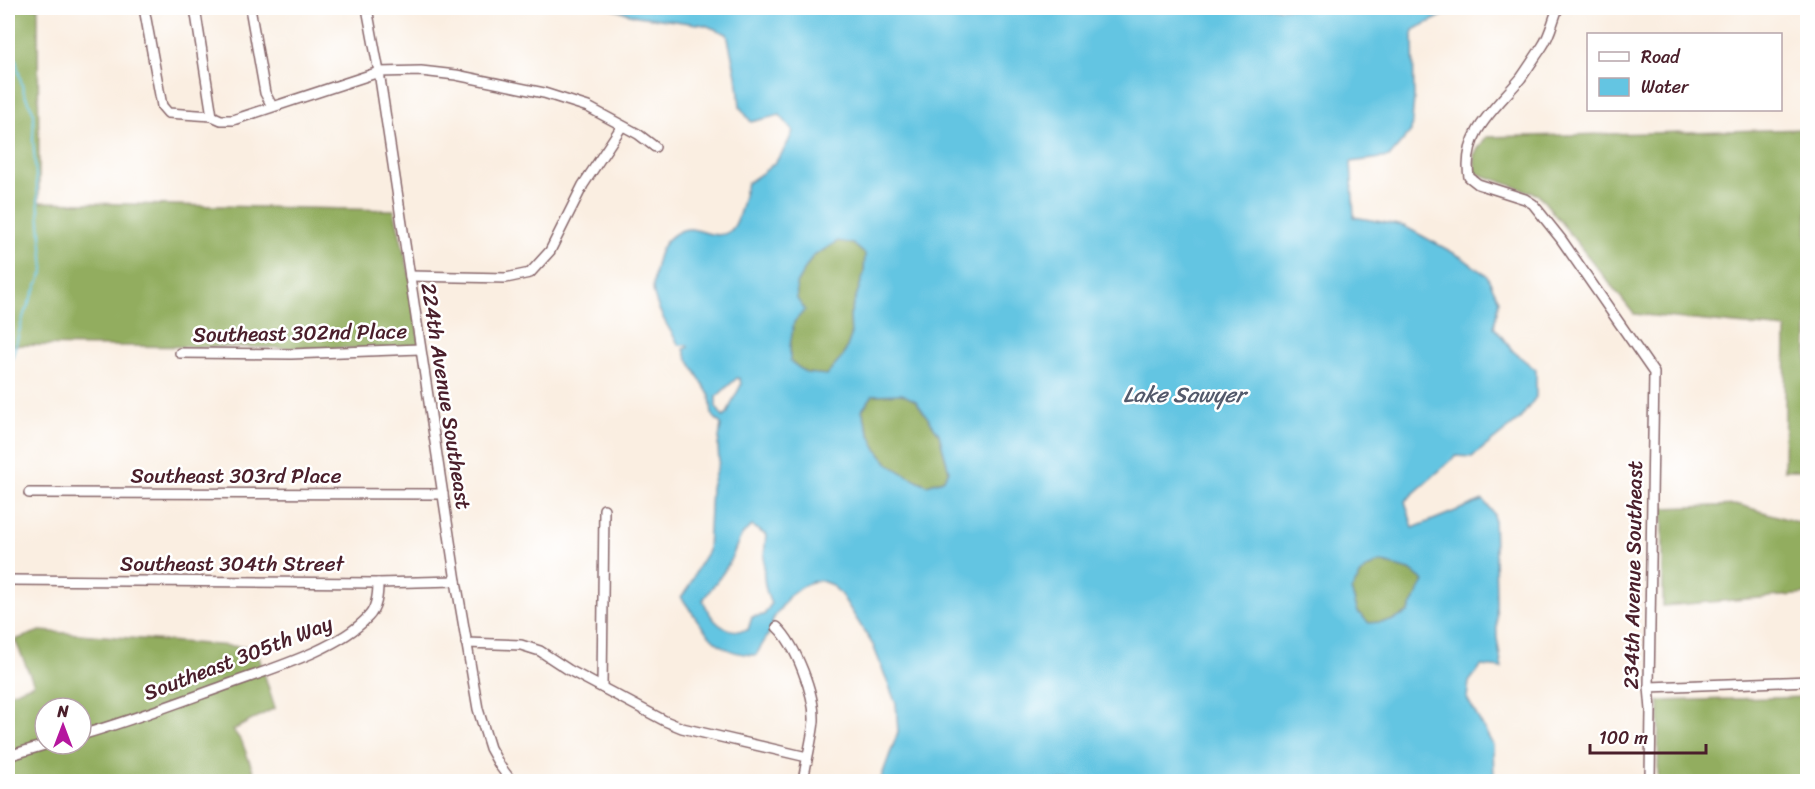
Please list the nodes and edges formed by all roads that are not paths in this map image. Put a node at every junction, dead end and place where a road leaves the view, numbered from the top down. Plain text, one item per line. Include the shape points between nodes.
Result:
1 (144, 8) edge
2 (195, 8) edge
3 (250, 8) edge
4 (367, 8) edge
5 (1558, 8) edge
6 (379, 72) junction
7 (272, 106) junction
8 (212, 116) junction
9 (622, 126) junction
10 (655, 147) dead end
11 (410, 276) junction
12 (420, 349) junction
13 (180, 353) dead end
14 (29, 493) dead end
15 (443, 494) junction
16 (604, 509) dead end
17 (8, 580) edge
18 (456, 581) junction
19 (378, 583) junction
20 (777, 627) dead end
21 (466, 644) junction
22 (1808, 681) edge
23 (602, 687) junction
24 (1649, 687) junction
25 (93, 731) edge
26 (33, 748) edge
27 (8, 756) edge
28 (807, 757) junction
29 (1650, 778) dead end
30 (512, 782) edge
31 (803, 782) edge

1 - 8 street via 162,106 168,113
2 - 8 street
3 - 7 street via 265,93
4 - 6 street, 224th Avenue Southeast
5 - 24 street, 234th Avenue Southeast via 1545,44 1475,133 1468,177 1533,204 1654,373
6 - 7 street
6 - 9 street via 447,74 542,93 588,107
6 - 11 street, 224th Avenue Southeast
7 - 8 street via 233,120
9 - 10 street
9 - 11 street via 583,185 550,251 530,273 506,278
11 - 12 street, 224th Avenue Southeast
12 - 13 street, Southeast 302nd Place
12 - 15 street, 224th Avenue Southeast
14 - 15 street, Southeast 303rd Place
15 - 18 street, 224th Avenue Southeast
16 - 23 street
17 - 19 street, Southeast 304th Street
18 - 19 street, Southeast 304th Street
18 - 21 street, 224th Avenue Southeast
19 - 25 street, Southeast 305th Way via 378,598 370,616 344,638 287,663
20 - 28 street via 794,650 808,686 814,718
21 - 23 street via 521,645 540,651
21 - 30 street, 224th Avenue Southeast via 484,735
22 - 24 street
23 - 28 street via 682,728
24 - 29 street, 234th Avenue Southeast
26 - 27 street
28 - 31 street

